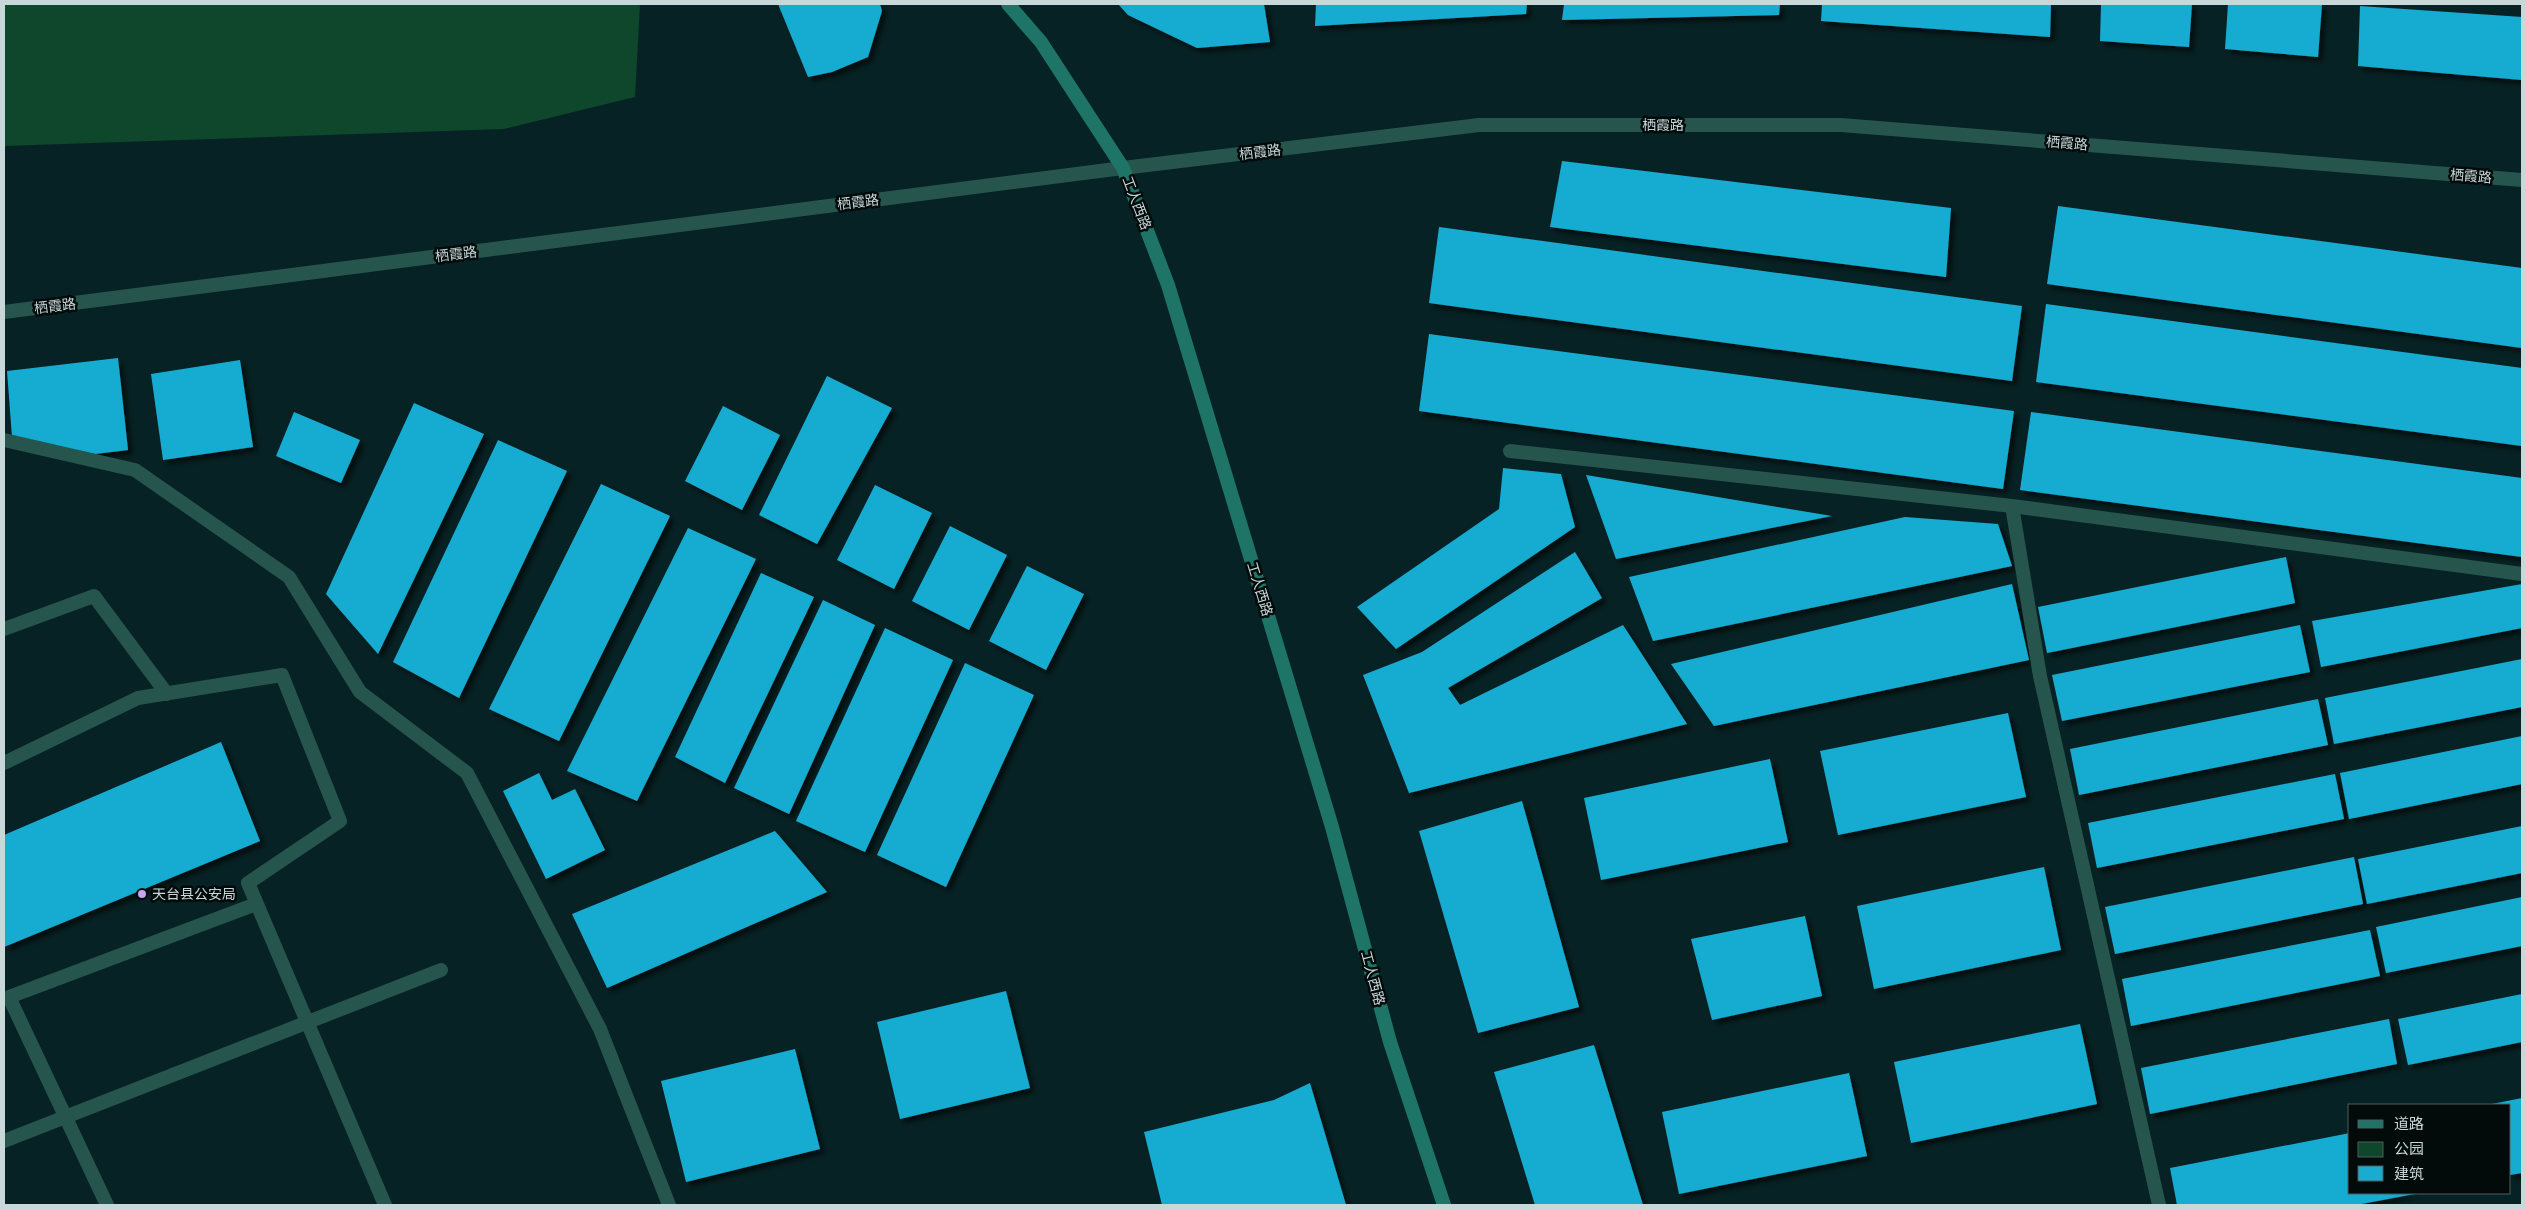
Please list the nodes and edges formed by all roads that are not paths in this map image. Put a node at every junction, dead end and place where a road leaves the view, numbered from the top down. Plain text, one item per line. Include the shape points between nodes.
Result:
1 (1008, 4) edge
2 (1123, 168) junction
3 (2522, 180) edge
4 (4, 312) edge
5 (4, 440) edge
6 (1510, 451) dead end
7 (2012, 506) junction
8 (2522, 574) edge
9 (4, 629) edge
10 (166, 694) junction
11 (4, 763) edge
12 (256, 904) junction
13 (441, 970) dead end
14 (6, 998) edge
15 (307, 1022) junction
16 (66, 1117) junction
17 (4, 1141) edge
18 (108, 1205) edge
19 (385, 1205) edge
20 (669, 1205) edge
21 (1444, 1205) edge
22 (2159, 1205) edge

1 - 2 main road, 工人西路 via 1041,42
2 - 3 street, 栖霞路 via 1479,125 1841,125
2 - 4 street, 栖霞路
2 - 21 main road, 工人西路 via 1168,285 1332,827 1390,1042
5 - 20 street via 134,470 289,577 360,692 467,773 600,1029
6 - 7 street
7 - 8 street
7 - 22 street via 2040,676
9 - 10 street via 94,596
10 - 11 street via 138,698
10 - 12 street via 282,675 340,821 248,883
12 - 14 street
12 - 15 street
13 - 15 street
14 - 16 street
15 - 16 street
15 - 19 street
16 - 17 street
16 - 18 street

